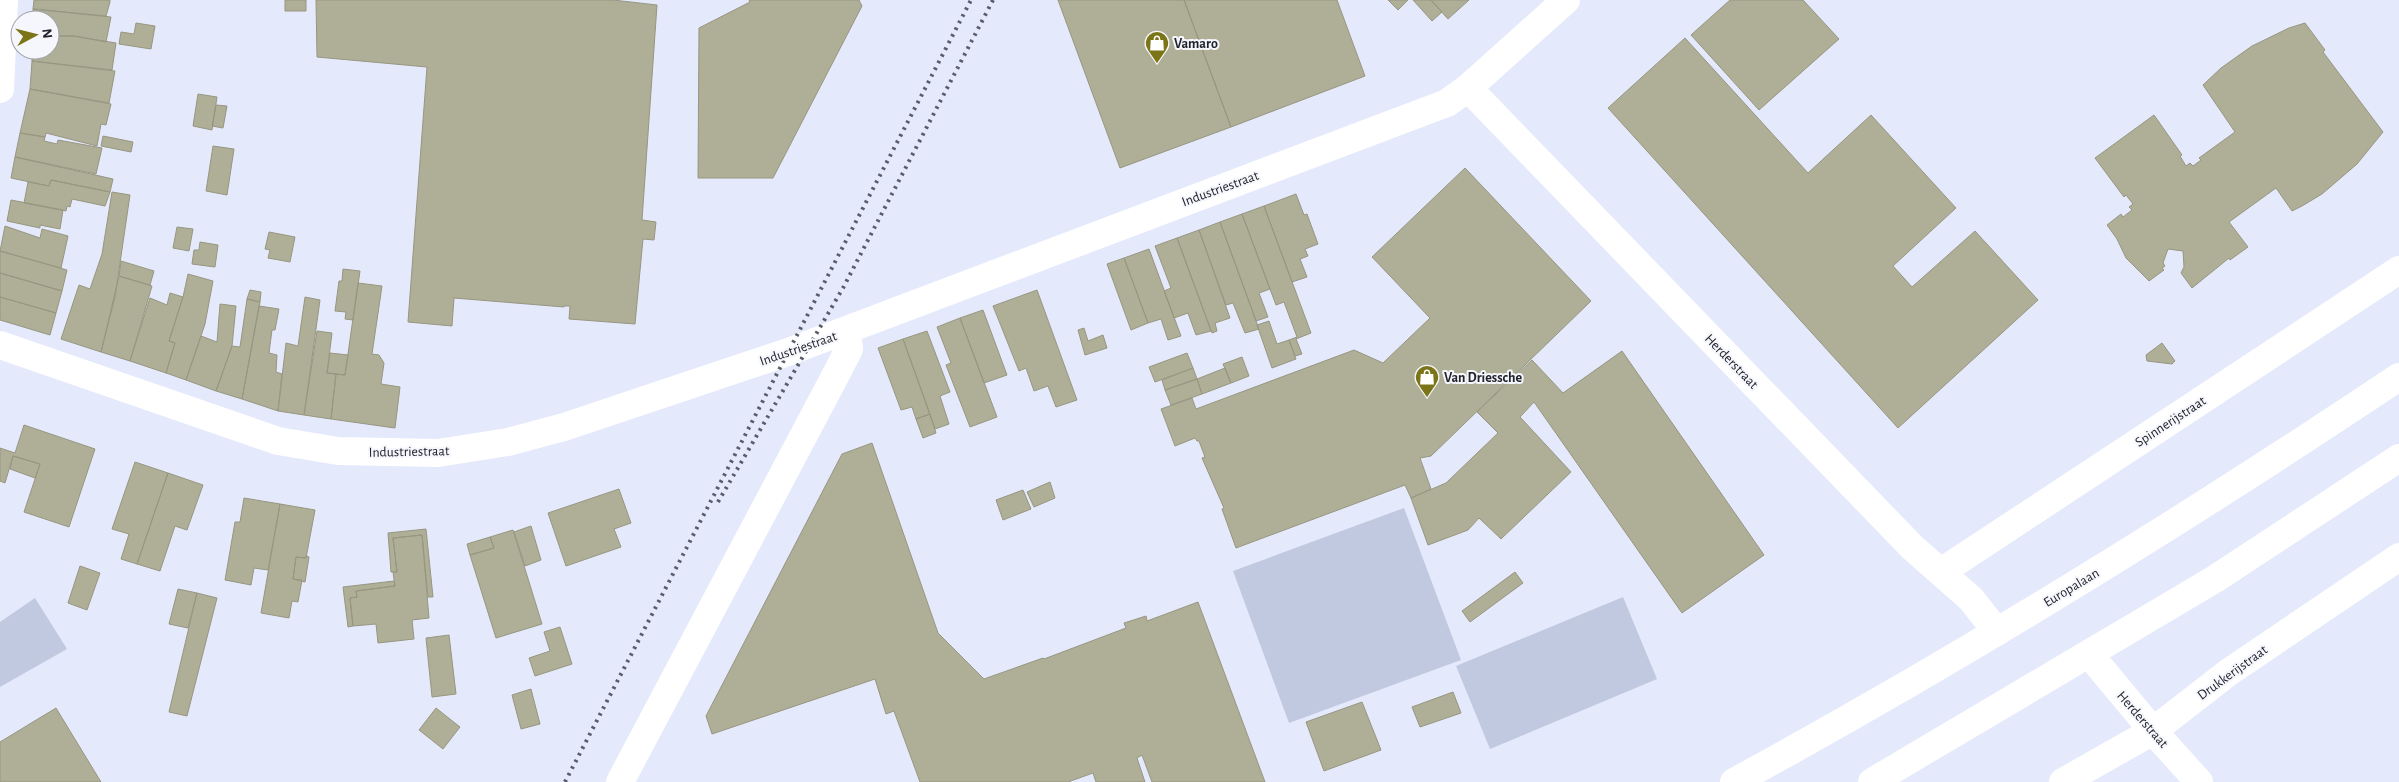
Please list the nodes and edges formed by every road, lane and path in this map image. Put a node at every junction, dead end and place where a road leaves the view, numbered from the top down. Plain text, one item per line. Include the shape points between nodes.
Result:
1 (4, 0) edge
2 (1566, 0) edge
3 (1468, 88) junction
4 (0, 89) edge
5 (2399, 270) edge
6 (847, 330) junction
7 (0, 345) edge
8 (2399, 377) edge
9 (2399, 458) edge
10 (2399, 556) edge
11 (1941, 572) junction
12 (1997, 632) junction
13 (2090, 654) junction
14 (2153, 731) junction
15 (620, 782) edge
16 (1734, 782) edge
17 (1872, 782) edge
18 (2063, 782) edge
19 (2199, 782) edge

1 - 4 main road
2 - 3 main road, Industriestraat
3 - 6 main road, Industriestraat via 1447,103
3 - 11 main road, Herderstraat via 1905,540
5 - 11 main road, Spinnerijstraat
6 - 7 main road, Industriestraat via 564,427 508,442 438,453 338,451 278,442
6 - 15 main road, Industriestraat via 848,349 832,382
8 - 12 main road, Europalaan via 2152,538
9 - 13 main road via 2215,579
10 - 14 main road, Drukkerijstraat via 2229,672
11 - 12 main road, Herderstraat via 1971,599
12 - 16 main road, Europalaan
13 - 14 main road, Herderstraat
13 - 17 main road
14 - 18 main road, Drukkerijstraat
14 - 19 main road, Herderstraat

